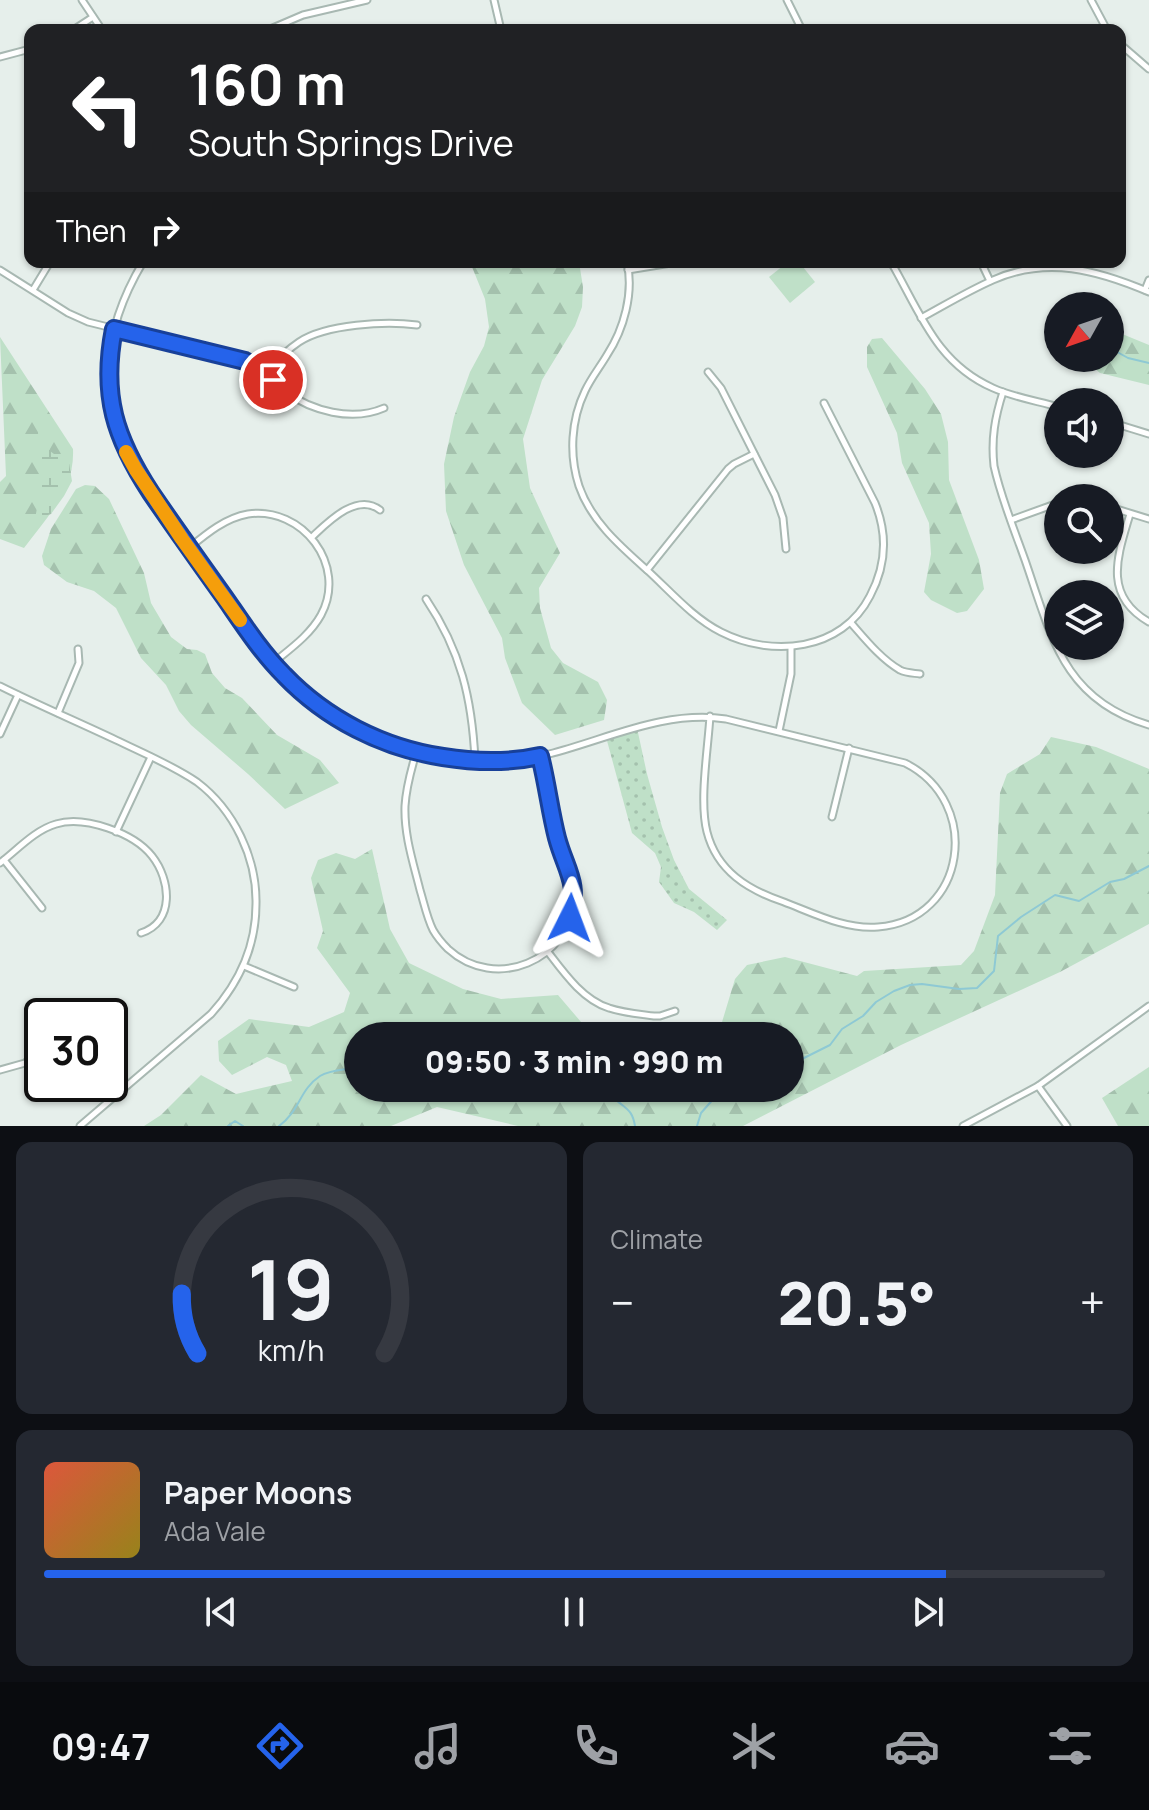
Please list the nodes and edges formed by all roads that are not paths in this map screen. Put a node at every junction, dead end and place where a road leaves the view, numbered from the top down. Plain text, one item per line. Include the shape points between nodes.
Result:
1 (82, 0) edge
2 (367, 0) edge
3 (494, 0) edge
4 (787, 0) edge
5 (1091, 0) edge
6 (93, 17) junction
7 (82, 24) edge
8 (98, 24) edge
9 (282, 24) edge
10 (500, 24) edge
11 (799, 24) edge
12 (1104, 24) edge
13 (1126, 49) edge
14 (24, 51) edge
15 (0, 57) edge
16 (1149, 69) edge
17 (46, 268) edge
18 (140, 268) edge
19 (640, 268) edge
20 (894, 268) edge
21 (984, 268) edge
22 (1046, 268) edge
23 (1073, 268) edge
24 (0, 270) edge
25 (628, 270) joint
26 (1149, 280) edge
27 (990, 281) junction
28 (33, 290) junction
29 (1147, 291) edge
30 (921, 318) junction
31 (417, 325) dead end
32 (114, 329) junction
33 (266, 372) junction
34 (708, 372) dead end
35 (1003, 392) junction
36 (824, 403) dead end
37 (1044, 403) edge
38 (384, 408) dead end
39 (1124, 426) edge
40 (1149, 434) edge
41 (754, 454) junction
42 (1044, 508) edge
43 (380, 510) dead end
44 (1124, 512) edge
45 (1130, 514) junction
46 (1149, 519) edge
47 (1011, 520) junction
48 (312, 537) junction
49 (189, 548) junction
50 (786, 549) dead end
51 (647, 570) junction
52 (426, 599) dead end
53 (1149, 622) edge
54 (851, 623) junction
55 (791, 647) junction
56 (78, 649) dead end
57 (273, 663) junction
58 (920, 674) dead end
59 (0, 686) edge
60 (18, 695) junction
61 (58, 713) junction
62 (710, 716) junction
63 (1149, 725) edge
64 (779, 731) junction
65 (0, 734) edge
66 (849, 748) junction
67 (416, 753) junction
68 (540, 756) junction
69 (151, 757) junction
70 (475, 760) junction
71 (832, 817) dead end
72 (116, 832) junction
73 (2, 861) edge
74 (42, 908) dead end
75 (141, 933) dead end
76 (548, 952) junction
77 (244, 966) junction
78 (294, 987) dead end
79 (1149, 1006) edge
80 (675, 1011) dead end
81 (24, 1063) edge
82 (0, 1070) edge
83 (1038, 1086) junction
84 (80, 1126) edge
85 (963, 1126) edge
86 (1067, 1126) edge

1 - 6 street
2 - 9 street
3 - 10 street
4 - 11 street
5 - 12 street
6 - 7 street
6 - 8 street
13 - 16 street
14 - 15 street
17 - 28 street
18 - 32 street
19 - 25 street
20 - 30 street
21 - 27 street
22 - 27 street
23 - 29 street
24 - 28 street
25 - 51 street via 623,322 580,402 573,455 579,486 593,515
26 - 29 street
27 - 30 street
28 - 32 street via 77,318
30 - 35 street via 954,363
31 - 33 street via 328,329 298,342
32 - 33 street via 245,361
32 - 49 street via 109,383 119,434 136,470
33 - 38 street via 282,389 319,409 349,415
34 - 41 street
35 - 37 street
35 - 47 street via 992,454
36 - 54 street via 875,503 883,533 877,581
39 - 40 street
41 - 50 street via 779,506
41 - 51 street via 723,475
42 - 47 street
43 - 48 street via 368,504 351,507
44 - 45 street
45 - 46 street
45 - 53 street via 1117,576 1125,599
47 - 63 street via 1065,664 1106,706
48 - 49 street via 289,520 258,513 227,521
48 - 57 street via 327,567 326,603 309,632
49 - 57 street
51 - 55 street via 721,632 754,644
52 - 70 street via 462,671
54 - 55 street via 827,637
54 - 58 street via 897,668
55 - 64 street
56 - 61 street via 79,663
57 - 67 street via 336,718
59 - 60 street
60 - 61 street
60 - 65 street
61 - 69 street
62 - 64 street
62 - 66 street via 704,818 711,845 726,869 758,893 831,919 861,927 889,925 920,912 943,887 955,857 954,823 942,794 919,771
62 - 68 street via 656,722
64 - 66 street
66 - 71 street
67 - 70 street
67 - 76 street via 406,791 405,825 437,936 460,958 489,968 520,966
68 - 70 street
68 - 76 street via 573,886 570,918
69 - 72 street
69 - 77 street via 204,788 228,814 245,846 256,907
72 - 73 street via 86,821 55,824
72 - 75 street via 148,852 165,882 163,917
73 - 74 street
76 - 80 street via 601,1005 654,1016
77 - 78 street
77 - 84 street via 211,1014
79 - 83 street
81 - 82 street
83 - 85 street
83 - 86 street

